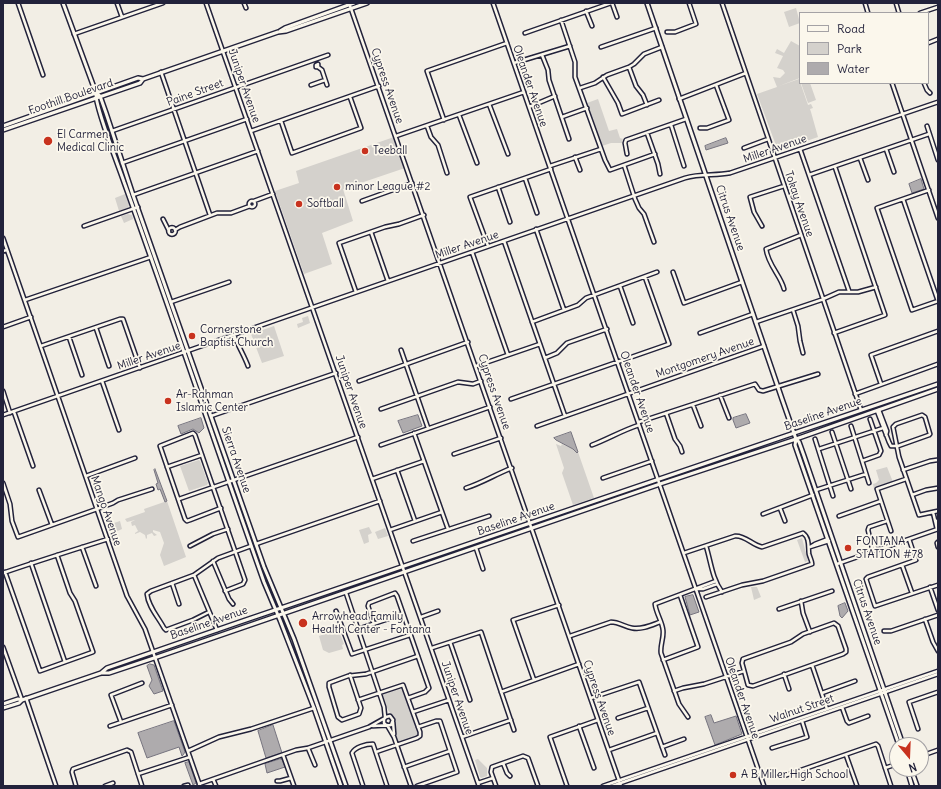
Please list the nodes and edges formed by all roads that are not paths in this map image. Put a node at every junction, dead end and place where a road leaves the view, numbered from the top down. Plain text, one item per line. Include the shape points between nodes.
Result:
1 (18, 3) edge
2 (63, 3) edge
3 (117, 3) edge
4 (163, 3) edge
5 (206, 3) edge
6 (244, 3) edge
7 (354, 3) edge
8 (367, 3) edge
9 (493, 3) edge
10 (612, 3) edge
11 (647, 3) edge
12 (689, 3) edge
13 (722, 3) edge
14 (158, 4) edge
15 (350, 4) edge
16 (938, 7) edge
17 (246, 8) dead end
18 (351, 8) junction
19 (586, 11) junction
20 (923, 12) edge
21 (122, 17) junction
22 (617, 17) dead end
23 (561, 20) junction
24 (592, 26) dead end
25 (656, 28) junction
26 (278, 32) junction
27 (667, 32) dead end
28 (526, 33) dead end
29 (74, 34) junction
30 (507, 43) junction
31 (570, 46) junction
32 (601, 47) dead end
33 (662, 47) junction
34 (223, 50) junction
35 (328, 55) dead end
36 (542, 55) junction
37 (315, 60) junction
38 (514, 64) junction
39 (629, 67) junction
40 (161, 72) junction
41 (746, 73) junction
42 (43, 75) dead end
43 (603, 77) junction
44 (143, 79) junction
45 (325, 80) junction
46 (892, 84) edge
47 (924, 84) edge
48 (311, 85) dead end
49 (327, 85) dead end
50 (716, 85) junction
51 (379, 86) junction
52 (236, 87) junction
53 (580, 88) junction
54 (524, 92) junction
55 (96, 93) junction
56 (930, 93) dead end
57 (100, 96) junction
58 (350, 96) junction
59 (555, 96) junction
60 (95, 98) junction
61 (679, 99) junction
62 (659, 100) dead end
63 (938, 102) edge
64 (489, 104) junction
65 (647, 105) junction
66 (529, 107) junction
67 (586, 108) junction
68 (174, 109) junction
69 (459, 114) junction
70 (903, 114) junction
71 (562, 117) junction
72 (247, 119) junction
73 (444, 120) junction
74 (686, 120) junction
75 (281, 121) junction
76 (671, 125) junction
77 (3, 126) edge
78 (427, 126) junction
79 (927, 126) dead end
80 (700, 128) dead end
81 (3, 130) edge
82 (112, 131) junction
83 (251, 131) junction
84 (647, 133) junction
85 (929, 134) junction
86 (396, 136) junction
87 (569, 139) dead end
88 (768, 139) junction
89 (912, 140) junction
90 (185, 141) junction
91 (744, 148) dead end
92 (601, 149) junction
93 (800, 149) junction
94 (886, 149) junction
95 (258, 151) junction
96 (937, 153) edge
97 (508, 154) dead end
98 (627, 154) dead end
99 (655, 154) junction
100 (575, 157) junction
101 (775, 157) junction
102 (860, 158) junction
103 (938, 160) edge
104 (122, 162) junction
105 (477, 163) dead end
106 (624, 165) junction
107 (684, 166) dead end
108 (835, 167) junction
109 (550, 168) junction
110 (580, 170) dead end
111 (894, 172) dead end
112 (196, 173) junction
113 (447, 173) dead end
114 (660, 174) dead end
115 (705, 174) junction
116 (809, 175) junction
117 (524, 178) junction
118 (868, 180) dead end
119 (412, 183) junction
120 (784, 186) junction
121 (498, 187) junction
122 (929, 190) junction
123 (274, 194) junction
124 (133, 195) junction
125 (634, 195) junction
126 (903, 199) junction
127 (362, 201) dead end
128 (138, 207) junction
129 (133, 209) junction
130 (537, 213) dead end
131 (210, 215) junction
132 (424, 215) junction
133 (568, 218) junction
134 (938, 218) edge
135 (163, 219) dead end
136 (510, 222) dead end
137 (84, 226) dead end
138 (762, 226) dead end
139 (175, 230) junction
140 (536, 230) junction
141 (169, 231) junction
142 (371, 232) junction
143 (802, 235) junction
144 (3, 238) edge
145 (504, 241) junction
146 (654, 242) dead end
147 (488, 246) junction
148 (7, 250) junction
149 (3, 251) edge
150 (472, 252) junction
151 (151, 257) junction
152 (440, 263) junction
153 (657, 272) dead end
154 (673, 272) dead end
155 (646, 277) junction
156 (388, 281) junction
157 (229, 282) dead end
158 (742, 282) junction
159 (620, 286) junction
160 (876, 287) junction
161 (784, 289) dead end
162 (849, 291) junction
163 (356, 292) junction
164 (594, 295) junction
165 (823, 299) junction
166 (25, 300) junction
167 (938, 301) edge
168 (171, 302) junction
169 (313, 307) junction
170 (564, 310) junction
171 (793, 310) junction
172 (753, 314) junction
173 (31, 316) junction
174 (532, 322) junction
175 (756, 322) junction
176 (633, 323) dead end
177 (3, 327) edge
178 (96, 328) junction
179 (607, 329) junction
180 (938, 331) edge
181 (700, 333) dead end
182 (834, 333) junction
183 (234, 334) junction
184 (68, 337) junction
185 (468, 342) junction
186 (540, 344) junction
187 (41, 346) junction
188 (764, 346) junction
189 (401, 350) dead end
190 (188, 351) junction
191 (184, 352) junction
192 (803, 353) dead end
193 (508, 355) junction
194 (545, 358) junction
195 (618, 362) junction
196 (938, 364) edge
197 (406, 365) junction
198 (109, 366) dead end
199 (248, 366) dead end
200 (476, 366) junction
201 (140, 368) junction
202 (336, 373) junction
203 (818, 374) dead end
204 (82, 375) dead end
205 (102, 381) junction
206 (359, 381) dead end
207 (481, 381) junction
208 (554, 384) junction
209 (881, 384) junction
210 (938, 384) edge
211 (778, 386) junction
212 (938, 389) edge
213 (3, 392) edge
214 (629, 393) junction
215 (855, 394) junction
216 (720, 395) junction
217 (58, 396) junction
218 (417, 396) junction
219 (511, 399) dead end
220 (693, 404) junction
221 (490, 407) junction
222 (381, 409) dead end
223 (861, 410) junction
224 (878, 410) junction
225 (12, 412) junction
226 (666, 413) junction
227 (3, 415) edge
228 (211, 416) junction
229 (565, 416) junction
230 (729, 418) dead end
231 (870, 420) dead end
232 (639, 423) junction
233 (537, 426) dead end
234 (701, 426) dead end
235 (851, 426) dead end
236 (883, 427) junction
237 (428, 428) junction
238 (119, 430) dead end
239 (874, 430) junction
240 (832, 432) dead end
241 (414, 433) junction
242 (794, 433) junction
243 (358, 437) junction
244 (855, 437) junction
245 (501, 438) junction
246 (796, 439) junction
247 (815, 439) dead end
248 (836, 443) junction
249 (381, 444) dead end
250 (592, 445) dead end
251 (898, 446) junction
252 (819, 449) junction
253 (682, 452) dead end
254 (454, 454) dead end
255 (202, 455) junction
256 (135, 458) dead end
257 (937, 460) dead end
258 (424, 461) junction
259 (652, 461) junction
260 (862, 461) junction
261 (33, 466) dead end
262 (167, 467) junction
263 (512, 468) junction
264 (397, 470) junction
265 (903, 470) junction
266 (866, 474) junction
267 (86, 476) junction
268 (603, 478) dead end
269 (372, 479) junction
270 (658, 479) junction
271 (906, 479) junction
272 (233, 480) junction
273 (848, 480) junction
274 (228, 481) junction
275 (3, 483) edge
276 (869, 483) dead end
277 (660, 484) junction
278 (830, 486) junction
279 (213, 487) junction
280 (466, 488) dead end
281 (938, 488) edge
282 (152, 489) dead end
283 (851, 489) dead end
284 (39, 490) dead end
285 (816, 490) junction
286 (813, 495) junction
287 (912, 495) junction
288 (833, 496) dead end
289 (179, 499) junction
290 (380, 501) junction
291 (881, 501) junction
292 (220, 508) junction
293 (780, 508) junction
294 (97, 509) junction
295 (938, 511) edge
296 (442, 512) junction
297 (933, 512) junction
298 (763, 514) dead end
299 (489, 516) dead end
300 (839, 516) dead end
301 (785, 520) dead end
302 (935, 520) junction
303 (415, 521) junction
304 (888, 521) junction
305 (531, 523) junction
306 (938, 523) edge
307 (52, 525) junction
308 (533, 528) junction
309 (228, 529) junction
310 (448, 529) junction
311 (938, 529) edge
312 (390, 530) junction
313 (891, 531) dead end
314 (108, 539) junction
315 (910, 539) junction
316 (828, 540) junction
317 (413, 541) dead end
318 (938, 542) edge
319 (256, 544) junction
320 (190, 546) dead end
321 (251, 546) junction
322 (706, 546) junction
323 (82, 547) junction
324 (810, 547) junction
325 (938, 547) edge
326 (476, 548) junction
327 (235, 551) junction
328 (874, 551) junction
329 (684, 553) junction
330 (56, 555) junction
331 (213, 561) junction
332 (31, 563) junction
333 (841, 563) junction
334 (837, 564) junction
335 (902, 565) junction
336 (403, 567) junction
337 (483, 569) dead end
338 (4, 572) edge
339 (405, 572) junction
340 (194, 575) junction
341 (716, 582) junction
342 (172, 583) junction
343 (938, 585) edge
344 (96, 586) dead end
345 (930, 587) junction
346 (696, 589) junction
347 (225, 591) junction
348 (832, 591) dead end
349 (722, 592) junction
350 (346, 593) junction
351 (912, 593) junction
352 (680, 595) junction
353 (706, 597) dead end
354 (801, 601) junction
355 (179, 604) dead end
356 (233, 604) dead end
357 (559, 605) junction
358 (282, 608) junction
359 (779, 609) dead end
360 (276, 610) junction
361 (938, 610) edge
362 (336, 611) dead end
363 (438, 611) dead end
364 (209, 612) junction
365 (284, 614) junction
366 (403, 614) junction
367 (938, 615) edge
368 (278, 616) junction
369 (421, 617) junction
370 (925, 619) junction
371 (660, 622) junction
372 (374, 624) junction
373 (358, 629) junction
374 (217, 630) junction
375 (884, 631) dead end
376 (810, 632) junction
377 (410, 635) junction
378 (570, 636) junction
379 (450, 642) junction
380 (3, 647) edge
381 (432, 648) junction
382 (366, 650) junction
383 (938, 651) edge
384 (153, 652) junction
385 (418, 656) junction
386 (155, 658) junction
387 (664, 660) junction
388 (65, 662) junction
389 (580, 664) junction
390 (812, 664) junction
391 (744, 671) junction
392 (372, 672) junction
393 (101, 673) junction
394 (938, 673) edge
395 (784, 674) junction
396 (350, 676) junction
397 (727, 677) junction
398 (534, 680) junction
399 (855, 681) dead end
400 (142, 683) dead end
401 (789, 688) dead end
402 (674, 691) junction
403 (885, 691) junction
404 (501, 692) junction
405 (880, 692) junction
406 (937, 692) edge
407 (379, 693) junction
408 (822, 693) junction
409 (938, 697) edge
410 (26, 698) junction
411 (408, 698) junction
412 (591, 698) junction
413 (22, 700) junction
414 (358, 700) junction
415 (449, 700) junction
416 (470, 700) dead end
417 (3, 704) edge
418 (172, 704) junction
419 (384, 707) junction
420 (842, 707) junction
421 (3, 708) edge
422 (314, 708) junction
423 (648, 708) junction
424 (827, 709) junction
425 (413, 712) junction
426 (868, 716) dead end
427 (391, 717) junction
428 (688, 717) dead end
429 (385, 718) junction
430 (618, 718) dead end
431 (511, 720) junction
432 (598, 720) junction
433 (393, 721) junction
434 (802, 721) junction
435 (121, 722) junction
436 (387, 725) junction
437 (110, 726) dead end
438 (580, 726) junction
439 (369, 727) junction
440 (418, 727) junction
441 (918, 729) dead end
442 (514, 730) dead end
443 (657, 733) junction
444 (394, 737) junction
445 (462, 737) junction
446 (896, 737) edge
447 (900, 737) edge
448 (748, 738) junction
449 (684, 739) dead end
450 (331, 740) junction
451 (326, 742) junction
452 (397, 745) junction
453 (662, 747) junction
454 (308, 748) junction
455 (772, 748) dead end
456 (609, 750) junction
457 (188, 751) junction
458 (450, 751) junction
459 (376, 752) junction
460 (283, 755) junction
461 (665, 755) dead end
462 (846, 755) junction
463 (190, 757) junction
464 (503, 763) junction
465 (315, 765) dead end
466 (404, 767) junction
467 (889, 767) edge
468 (594, 768) dead end
469 (885, 768) junction
470 (138, 774) junction
471 (510, 776) dead end
472 (784, 776) dead end
473 (291, 778) junction
474 (493, 778) junction
475 (214, 779) junction
476 (277, 781) dead end
477 (620, 783) edge
478 (113, 784) dead end
479 (188, 784) dead end
480 (200, 785) edge
481 (478, 785) edge
482 (56, 786) edge
483 (76, 786) edge
484 (105, 786) edge
485 (142, 786) edge
486 (184, 786) edge
487 (216, 786) edge
488 (294, 786) edge
489 (341, 786) edge
490 (346, 786) edge
491 (363, 786) edge
492 (387, 786) edge
493 (411, 786) edge
494 (417, 786) edge
495 (496, 786) edge
496 (538, 786) edge
497 (566, 786) edge
498 (603, 786) edge
499 (612, 786) edge
500 (764, 786) edge
501 (856, 786) edge
502 (891, 786) edge

1 - 42 street
2 - 29 main road
3 - 21 street
4 - 14 street
5 - 34 street, Juniper Avenue
6 - 17 street
7 - 15 main road, Foothill Boulevard
8 - 18 main road, Foothill Boulevard
9 - 30 street, Oleander Avenue
10 - 19 street
10 - 22 street
11 - 25 main road, Citrus Avenue
12 - 27 street via 696,24 675,32
13 - 41 street, Tokay Avenue
14 - 21 street
15 - 18 street, Cypress Avenue
15 - 26 main road, Foothill Boulevard
16 - 20 street
18 - 26 main road, Foothill Boulevard
18 - 51 street, Cypress Avenue
19 - 23 street
19 - 24 street
21 - 29 street
23 - 28 street
23 - 31 street
25 - 32 street
25 - 33 main road, Citrus Avenue
26 - 34 main road, Foothill Boulevard
29 - 55 main road
30 - 38 street, Oleander Avenue
30 - 73 street via 427,71
31 - 36 street
31 - 53 street via 576,62 575,77
33 - 39 street via 644,54
33 - 61 main road, Citrus Avenue
34 - 40 main road, Foothill Boulevard
34 - 52 street, Juniper Avenue
35 - 37 street, Paine Street
36 - 38 street
36 - 59 street
37 - 45 street
37 - 52 street, Paine Street
38 - 54 street, Oleander Avenue
39 - 43 street
39 - 65 street
40 - 44 main road, Foothill Boulevard
40 - 68 street
41 - 50 street
41 - 88 street, Tokay Avenue
43 - 53 street
43 - 65 street via 622,114
44 - 55 main road, Foothill Boulevard via 138,78
44 - 57 main road, Foothill Boulevard
45 - 48 street
45 - 49 street
46 - 70 street
47 - 56 street
50 - 61 street
50 - 80 street via 729,120
51 - 58 street
51 - 86 street, Cypress Avenue
52 - 68 street, Paine Street
52 - 72 street, Juniper Avenue
53 - 67 street
54 - 64 street
54 - 66 street, Oleander Avenue
55 - 57 main road
55 - 60 main road
55 - 77 main road, Foothill Boulevard
57 - 60 main road, Foothill Boulevard
57 - 82 main road, Sierra Avenue
58 - 75 street
58 - 75 street via 361,128 292,153
59 - 66 street
59 - 71 street
60 - 81 main road, Foothill Boulevard
60 - 129 main road, Sierra Avenue
61 - 74 main road, Citrus Avenue
62 - 65 street
63 - 70 street, Miller Avenue
64 - 69 street
64 - 97 street
66 - 109 street, Oleander Avenue
67 - 71 street
67 - 92 street
68 - 82 street, Paine Street
68 - 90 street
69 - 73 street
69 - 105 street
70 - 89 street
70 - 93 street, Miller Avenue
71 - 87 street
72 - 83 street, Juniper Avenue
72 - 90 street
73 - 78 street
74 - 76 street
74 - 115 main road, Citrus Avenue
75 - 83 street
76 - 84 street
76 - 107 street
78 - 86 street
78 - 113 street via 431,137 438,145
79 - 85 street
82 - 104 main road, Sierra Avenue
83 - 95 street, Juniper Avenue
84 - 98 street via 626,140
84 - 99 street
85 - 89 street
85 - 96 street
86 - 119 street, Cypress Avenue
88 - 91 street
88 - 101 street, Tokay Avenue
89 - 94 street
89 - 122 street
90 - 104 street
90 - 112 street
92 - 100 street
92 - 106 street via 610,170
93 - 101 street, Miller Avenue
93 - 116 street
94 - 102 street
94 - 111 street
95 - 112 street
95 - 123 street, Juniper Avenue
96 - 103 street
99 - 106 street
99 - 114 street
100 - 109 street
100 - 110 street
101 - 115 street, Miller Avenue via 730,173
101 - 120 street, Tokay Avenue
102 - 108 street
102 - 118 street
104 - 124 main road, Sierra Avenue
106 - 125 street
108 - 116 street
108 - 160 street
109 - 117 street
109 - 133 street, Oleander Avenue
112 - 124 street
112 - 131 street
115 - 125 street, Miller Avenue via 691,176
115 - 158 main road, Citrus Avenue
116 - 162 street
117 - 121 street
117 - 130 street
119 - 127 street
119 - 132 street, Cypress Avenue
120 - 138 street via 750,197 754,212
120 - 143 street, Tokay Avenue
121 - 136 street
121 - 147 street via 470,197
122 - 126 street
122 - 134 street
123 - 131 street via 250,201 250,206 231,213
123 - 169 street, Juniper Avenue
124 - 128 main road, Sierra Avenue
125 - 133 street, Miller Avenue
125 - 146 street
126 - 167 street
126 - 167 street via 877,208 912,310
128 - 129 street
128 - 168 main road, Sierra Avenue
129 - 137 street
129 - 151 main road, Sierra Avenue
131 - 139 street
132 - 142 street
132 - 152 street, Cypress Avenue
133 - 140 street, Miller Avenue
133 - 164 street, Oleander Avenue
135 - 141 street
139 - 141 street via 172,228
139 - 141 street via 173,235
140 - 145 street, Miller Avenue
140 - 170 street
142 - 156 street
142 - 163 street via 339,243
143 - 161 street via 766,249 771,265
143 - 165 street, Tokay Avenue
144 - 148 street, Mango Avenue
145 - 147 street, Miller Avenue
145 - 174 street
147 - 150 street, Miller Avenue
148 - 149 street
148 - 166 street, Mango Avenue
150 - 152 street, Miller Avenue
150 - 193 street
151 - 166 street
151 - 191 main road, Sierra Avenue
152 - 156 street, Miller Avenue
152 - 185 street, Cypress Avenue
153 - 155 street
154 - 158 street via 684,302
155 - 159 street
155 - 195 street via 669,344
156 - 163 street, Miller Avenue
157 - 168 street
158 - 172 main road, Citrus Avenue
159 - 164 street
159 - 176 street
160 - 162 street via 858,292
160 - 182 street via 885,315
162 - 165 street
163 - 169 street, Miller Avenue
164 - 170 street
164 - 179 street, Oleander Avenue
165 - 171 street
165 - 182 street, Tokay Avenue
166 - 173 street, Mango Avenue
168 - 190 main road, Sierra Avenue
169 - 183 street, Miller Avenue
169 - 202 street, Juniper Avenue
170 - 174 street
171 - 175 street
171 - 192 street
172 - 175 main road, Citrus Avenue
172 - 181 street
173 - 177 street
173 - 187 street, Mango Avenue
174 - 186 street
175 - 188 main road, Citrus Avenue
178 - 184 street
178 - 198 street
178 - 201 street via 123,319
179 - 194 street via 567,343 557,354
179 - 195 street, Oleander Avenue
180 - 209 street via 871,355
182 - 215 street, Tokay Avenue
183 - 190 street, Miller Avenue
183 - 199 street
184 - 187 street
184 - 204 street
185 - 197 street
185 - 200 street, Cypress Avenue
186 - 193 street
186 - 194 street
187 - 217 street, Mango Avenue
188 - 211 main road, Citrus Avenue
188 - 214 street, Montgomery Avenue
189 - 197 street
190 - 191 street, Miller Avenue
190 - 228 main road, Sierra Avenue
191 - 201 street, Miller Avenue
191 - 274 main road, Sierra Avenue
193 - 200 street
194 - 208 street
195 - 208 street
195 - 214 street, Oleander Avenue
196 - 209 street
197 - 206 street
197 - 218 street
200 - 207 street, Cypress Avenue
201 - 205 street, Miller Avenue
202 - 228 street
202 - 243 street, Juniper Avenue
203 - 211 street
205 - 217 street, Miller Avenue
205 - 238 street
207 - 218 street via 473,384 458,382
207 - 221 street, Cypress Avenue
208 - 219 street
208 - 229 street
209 - 215 street
210 - 223 main road, Baseline Avenue
211 - 216 street via 763,391 755,384
211 - 242 main road, Citrus Avenue
212 - 224 main road, Baseline Avenue
213 - 225 street
214 - 229 street, Montgomery Avenue
214 - 232 street, Oleander Avenue
215 - 223 street, Tokay Avenue
216 - 220 street
216 - 230 street
217 - 225 street, Miller Avenue
217 - 267 street, Mango Avenue
218 - 222 street
218 - 237 street
220 - 226 street
220 - 234 street
221 - 237 street
221 - 245 street, Cypress Avenue
223 - 242 main road, Baseline Avenue
224 - 236 street
224 - 246 main road, Baseline Avenue
225 - 227 street, Miller Avenue
225 - 261 street
226 - 232 street
226 - 253 street
228 - 272 main road, Sierra Avenue
229 - 233 street, Montgomery Avenue
231 - 239 street
232 - 250 street
232 - 259 street, Oleander Avenue
235 - 244 street
236 - 239 street
236 - 251 street via 887,431 891,446
237 - 241 street
239 - 244 street
239 - 260 street via 881,451 879,455
240 - 248 street
241 - 249 street
241 - 258 street
242 - 246 main road, Citrus Avenue
242 - 270 main road, Baseline Avenue
243 - 269 street, Juniper Avenue
243 - 272 street
244 - 248 street
244 - 260 street
245 - 254 street
245 - 263 street, Cypress Avenue
246 - 277 main road, Baseline Avenue
246 - 285 main road, Citrus Avenue
246 - 286 main road, Citrus Avenue
247 - 252 street
248 - 252 street
248 - 273 street
251 - 251 street via 894,427 896,424 924,416 930,434
251 - 265 street
252 - 278 street
255 - 262 street
255 - 262 street via 193,433 160,446
255 - 279 street
256 - 267 street
257 - 265 street
258 - 264 street
258 - 296 street
259 - 268 street
259 - 270 street, Oleander Avenue
260 - 266 street
262 - 289 street
263 - 280 street
263 - 305 street, Cypress Avenue
264 - 269 street
264 - 303 street
265 - 271 street
266 - 273 street
266 - 276 street
267 - 294 street, Mango Avenue
269 - 290 street, Juniper Avenue
270 - 277 street, Oleander Avenue
270 - 305 main road, Baseline Avenue
271 - 287 street
271 - 291 street via 877,489
272 - 274 street
272 - 319 main road, Sierra Avenue
273 - 278 street
273 - 283 street
274 - 279 street
274 - 321 main road, Sierra Avenue
275 - 307 street via 18,537
277 - 308 main road, Baseline Avenue
277 - 329 street, Oleander Avenue
278 - 285 street
278 - 288 street
279 - 289 street
279 - 292 street
281 - 287 street
282 - 294 street
284 - 307 street
285 - 333 main road, Citrus Avenue
286 - 293 street
286 - 316 main road, Citrus Avenue
287 - 297 street via 919,516
289 - 292 street via 186,520
290 - 312 street, Juniper Avenue
290 - 319 street
291 - 300 street
291 - 304 street
292 - 309 street
293 - 298 street
293 - 301 street
294 - 307 street
294 - 314 street, Mango Avenue
295 - 297 street
296 - 303 street
296 - 310 street
297 - 302 street
299 - 310 street
302 - 306 street
302 - 311 street
303 - 312 street
304 - 313 street
304 - 328 street via 869,527
305 - 308 street, Cypress Avenue
305 - 336 main road, Baseline Avenue
308 - 326 main road, Baseline Avenue
308 - 357 street, Cypress Avenue
309 - 320 street
309 - 327 street
310 - 317 street
311 - 315 street
312 - 336 street, Juniper Avenue
314 - 323 street
314 - 384 street, Mango Avenue via 127,596 145,629
315 - 328 street
315 - 335 street via 916,560
316 - 324 street
316 - 334 main road, Citrus Avenue
318 - 325 street
319 - 358 main road, Sierra Avenue
321 - 327 street
321 - 360 main road, Sierra Avenue
322 - 324 street via 738,536 762,547 803,533
322 - 329 street
322 - 341 street
323 - 330 street
323 - 344 street
324 - 349 street via 812,564 763,582
326 - 337 street
326 - 339 main road, Baseline Avenue
327 - 331 street
327 - 347 street via 244,582
328 - 333 street
329 - 346 street, Oleander Avenue
330 - 332 street
330 - 388 street via 93,652
331 - 340 street
331 - 347 street
332 - 338 street
332 - 388 street
333 - 334 street
333 - 403 main road, Citrus Avenue
334 - 405 main road, Citrus Avenue
335 - 351 street
335 - 351 street via 868,576 866,579 875,606
336 - 339 street, Juniper Avenue
336 - 358 main road, Baseline Avenue
338 - 388 street via 40,670
339 - 350 main road, Baseline Avenue
339 - 369 street, Juniper Avenue
340 - 342 street
340 - 364 street
341 - 346 street
341 - 349 street
342 - 355 street
342 - 364 street via 147,594 151,607 166,630
343 - 345 street
345 - 351 street
345 - 361 street
346 - 352 street
346 - 397 street, Oleander Avenue
347 - 356 street
348 - 354 street
349 - 353 street
350 - 365 main road, Baseline Avenue
350 - 373 street
352 - 371 street via 655,604
352 - 387 street via 698,647
354 - 359 street
354 - 376 street
357 - 378 street, Cypress Avenue
357 - 398 street via 513,620
358 - 360 main road, Baseline Avenue
358 - 365 main road, Sierra Avenue
360 - 368 main road, Sierra Avenue
360 - 374 main road, Baseline Avenue
362 - 382 street via 352,654
363 - 369 street
364 - 374 street
365 - 368 main road, Baseline Avenue
365 - 450 main road, Sierra Avenue
366 - 372 street
366 - 372 street via 395,593 369,603
366 - 377 street
367 - 370 street
368 - 386 main road, Baseline Avenue
368 - 422 main road, Sierra Avenue
369 - 381 street, Juniper Avenue
370 - 375 street
370 - 383 street
371 - 378 street via 638,629 614,622
371 - 387 street via 663,632 660,650
372 - 373 street
373 - 382 street
374 - 384 main road, Baseline Avenue
376 - 390 street via 836,624 846,652
376 - 391 street via 791,642 745,658 742,660
377 - 382 street
377 - 385 street
378 - 389 street, Cypress Avenue
379 - 381 street
379 - 404 street via 481,632
379 - 416 street
380 - 413 street
381 - 415 street, Juniper Avenue
382 - 392 street
384 - 386 street, Mango Avenue
384 - 393 main road, Baseline Avenue via 108,668
385 - 392 street
385 - 411 street via 428,688 425,692
386 - 393 main road, Baseline Avenue via 109,673
386 - 418 street, Mango Avenue
387 - 402 street
389 - 398 street
389 - 412 street, Cypress Avenue
390 - 395 street
390 - 408 street
391 - 395 street via 750,686
391 - 397 street
392 - 396 street
392 - 407 street
393 - 410 main road, Baseline Avenue
394 - 403 street, Walnut Street
395 - 401 street
396 - 414 street
396 - 414 street via 328,683 338,717 342,720 359,714 361,708
397 - 402 street
397 - 448 street, Oleander Avenue
398 - 404 street
399 - 408 street
400 - 435 street via 111,695
402 - 428 street
403 - 405 street, Walnut Street
403 - 447 main road, Citrus Avenue
404 - 431 street
405 - 420 street, Walnut Street
405 - 424 street, Walnut Street
405 - 446 main road, Citrus Avenue
406 - 409 street
406 - 441 street via 909,702
407 - 411 street via 403,685
407 - 414 street
407 - 419 street
408 - 424 street
410 - 413 main road, Baseline Avenue
410 - 482 street
411 - 425 street
412 - 423 street via 639,682
412 - 432 street, Cypress Avenue
413 - 417 main road, Baseline Avenue via 18,698
413 - 421 main road
415 - 425 street
415 - 445 street, Juniper Avenue
418 - 435 street
418 - 457 street, Mango Avenue
419 - 427 street
419 - 429 street
420 - 426 street via 849,723
420 - 434 street, Walnut Street
422 - 451 main road, Sierra Avenue
422 - 457 street via 219,737
423 - 430 street
423 - 443 street
424 - 448 street, Walnut Street
425 - 440 street
427 - 429 street
427 - 433 street
429 - 436 street via 384,722
429 - 439 street
431 - 442 street
431 - 445 street
432 - 438 street
432 - 456 street, Cypress Avenue
433 - 436 street via 391,725
433 - 444 street
434 - 448 street, Walnut Street
434 - 455 street via 807,737
435 - 437 street
436 - 439 street
436 - 444 street
438 - 468 street
438 - 497 street via 550,737
439 - 450 street
440 - 452 street via 420,736
440 - 458 street via 436,720 440,721
443 - 453 street
443 - 456 street
444 - 452 street
445 - 481 street, Juniper Avenue
448 - 477 street, Walnut Street
448 - 500 street, Oleander Avenue
449 - 453 street
450 - 451 street
450 - 490 main road, Sierra Avenue
451 - 454 street
451 - 489 main road, Sierra Avenue
452 - 459 street
452 - 466 street
453 - 461 street
454 - 460 street
454 - 465 street
456 - 477 street, Cypress Avenue
457 - 463 street, Mango Avenue
458 - 466 street
458 - 494 street via 457,772
459 - 491 street via 372,744 369,744 354,749 352,753
459 - 492 street
460 - 473 street
460 - 475 street
462 - 469 street via 877,745
462 - 472 street
462 - 501 street
463 - 470 street
463 - 480 street, Mango Avenue
464 - 471 street
464 - 474 street via 490,768
464 - 496 street via 525,756
466 - 493 street
467 - 469 street
469 - 502 street
470 - 483 street via 129,750 72,770
470 - 485 street
473 - 476 street
473 - 488 street
474 - 481 street
474 - 495 street
475 - 480 street
475 - 487 street
477 - 498 street, Walnut Street
477 - 499 street, Walnut Street
478 - 484 street
479 - 486 street

